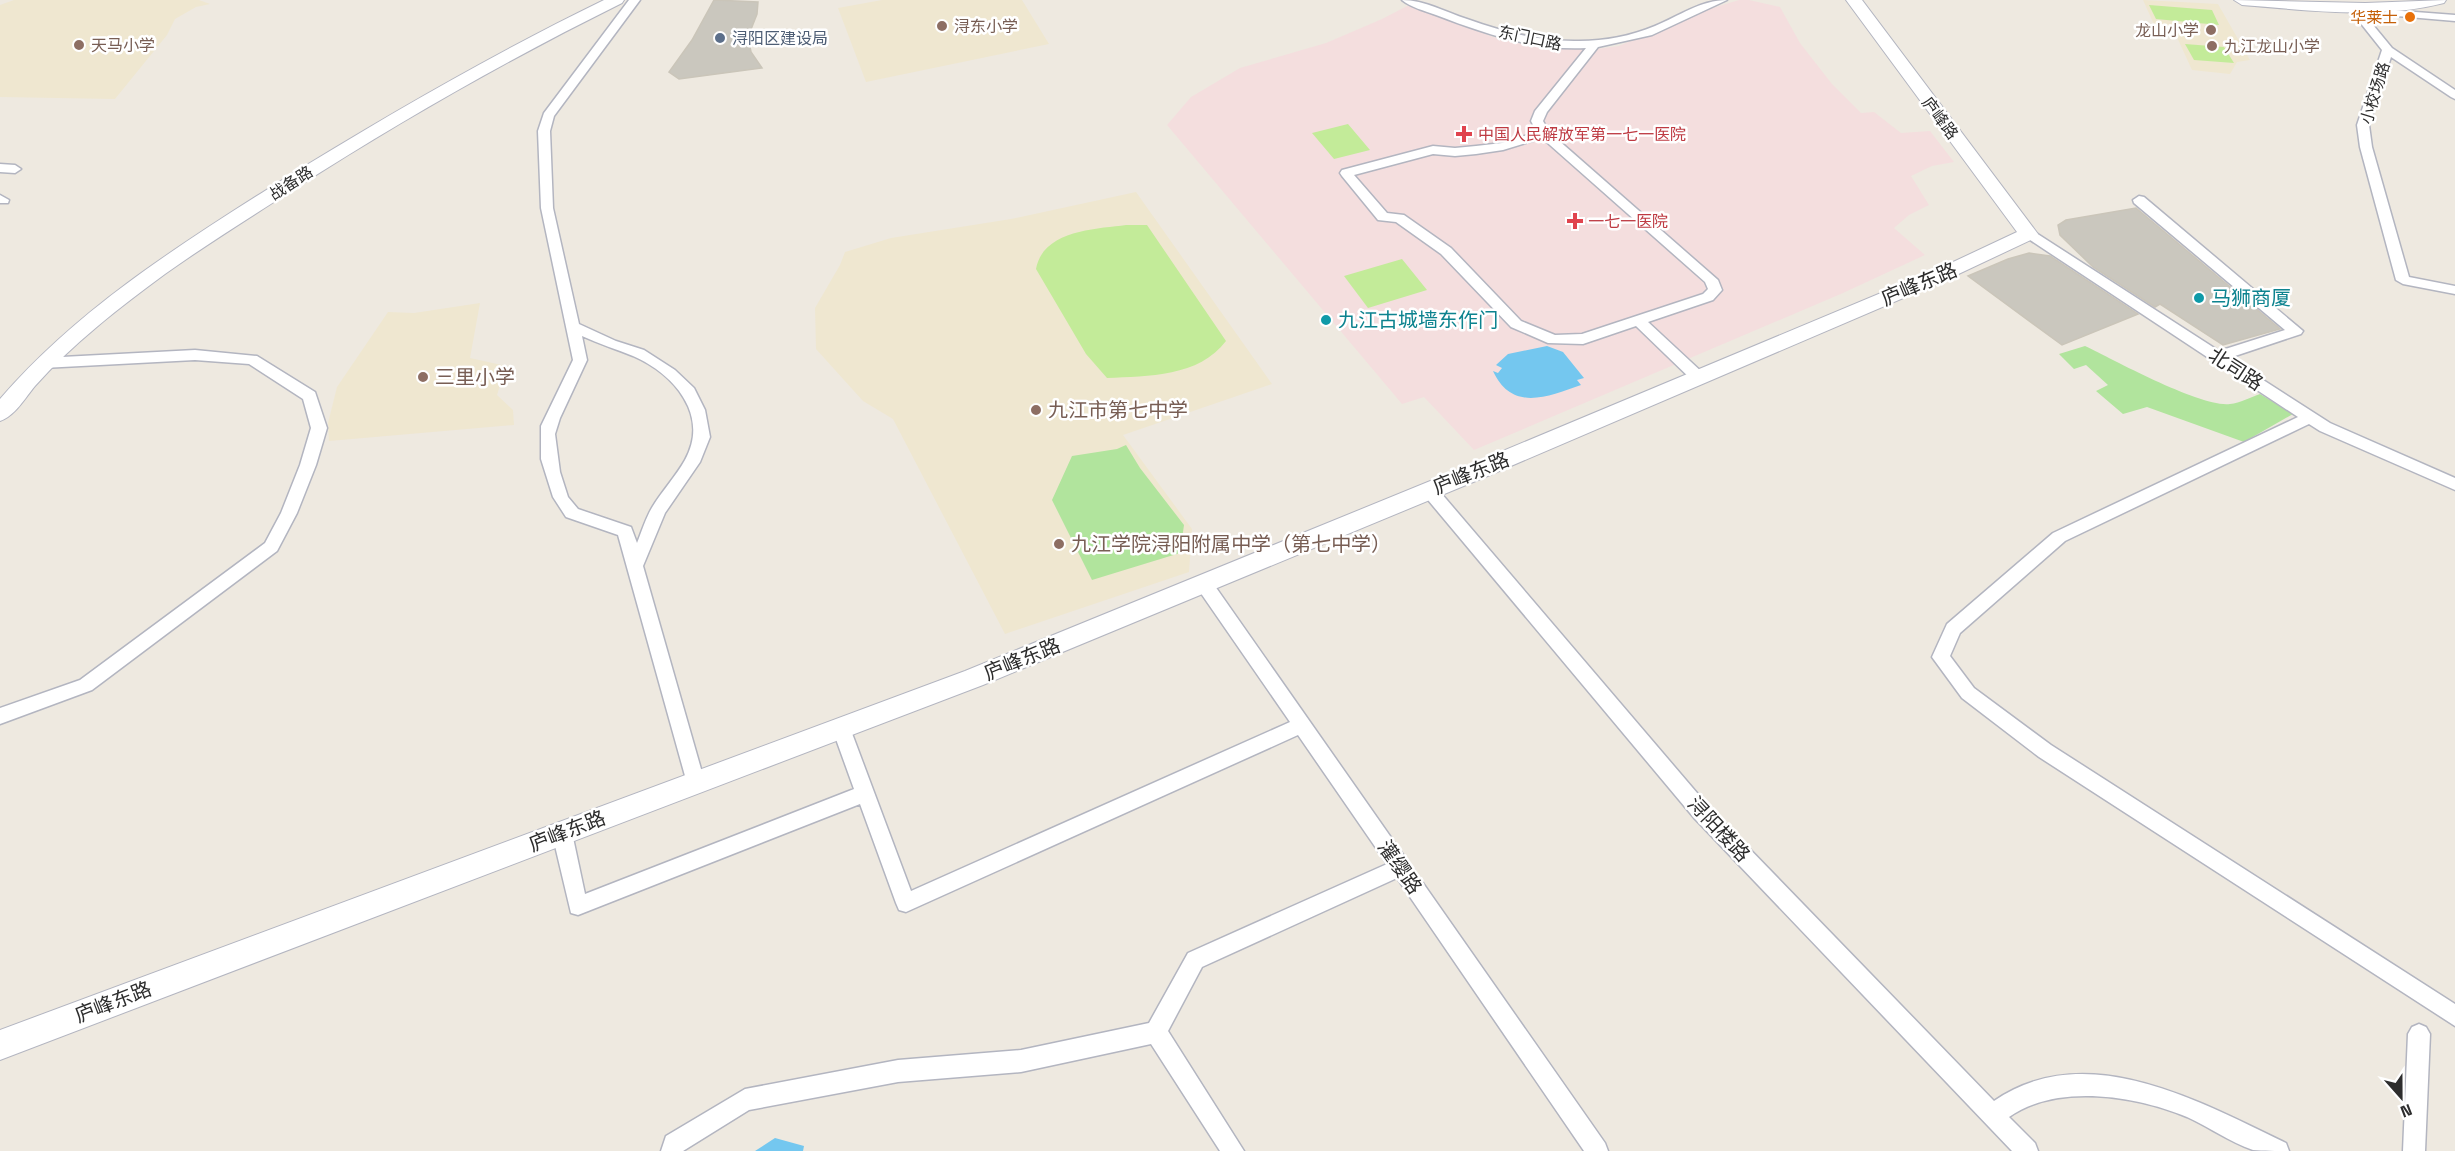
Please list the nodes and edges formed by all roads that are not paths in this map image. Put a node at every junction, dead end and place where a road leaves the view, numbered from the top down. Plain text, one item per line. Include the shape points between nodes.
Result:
1 (616, 0) edge
2 (635, 0) edge
3 (1407, 0) edge
4 (1722, 0) edge
5 (1854, 0) edge
6 (2242, 0) edge
7 (2414, 0) edge
8 (2438, 0) edge
9 (2274, 3) junction
10 (2455, 3) edge
11 (2362, 8) edge
12 (2394, 9) junction
13 (2455, 18) edge
14 (1594, 45) junction
15 (2388, 50) junction
16 (2455, 95) edge
17 (1544, 135) junction
18 (0, 168) edge
19 (15, 169) dead end
20 (2139, 200) dead end
21 (2028, 234) junction
22 (2455, 290) edge
23 (1639, 321) junction
24 (574, 327) junction
25 (2216, 357) junction
26 (43, 363) junction
27 (1699, 378) junction
28 (0, 413) edge
29 (2310, 417) junction
30 (2455, 484) edge
31 (1429, 490) junction
32 (636, 564) junction
33 (1204, 584) junction
34 (0, 716) edge
35 (1302, 725) junction
36 (841, 728) junction
37 (696, 783) junction
38 (865, 793) junction
39 (562, 833) junction
40 (1400, 867) junction
41 (2455, 1016) edge
42 (1156, 1032) junction
43 (2419, 1034) dead end
44 (0, 1045) edge
45 (1993, 1114) junction
46 (672, 1151) edge
47 (1233, 1151) edge
48 (1597, 1151) edge
49 (2027, 1151) edge
50 (2278, 1151) edge
51 (2414, 1151) edge

1 - 26 main road, 战备路 via 508,53 316,167 107,306
2 - 24 street via 548,116 544,131 547,208
3 - 14 street, 东门口路 via 1531,42
4 - 14 street, 东门口路 via 1639,35
5 - 21 main road, 庐峰路
6 - 9 main road
7 - 12 street
8 - 12 main road
9 - 11 main road
9 - 12 main road via 2346,11
10 - 12 main road
11 - 12 main road
11 - 15 street
12 - 13 street
14 - 17 street via 1541,111 1537,122
15 - 16 street
15 - 22 street, 小校场路 via 2363,125 2403,280
17 - 23 street via 1711,280 1715,290 1708,297
17 - 23 street via 1494,147 1455,152 1433,150 1346,173 1383,217 1399,218 1446,251 1516,324 1531,332 1553,340 1583,339
18 - 19 street
20 - 25 street via 2296,332
21 - 25 street, 北司路
21 - 27 main road, 庐峰东路
23 - 27 street
24 - 32 street via 580,360 548,429 550,468 557,492 571,513 625,531
24 - 32 street via 639,353 670,373 689,392 699,410 702,437 692,462 658,511
25 - 29 street, 北司路
26 - 28 main road, 战备路
26 - 34 street via 195,355 252,359 310,396 319,428 289,513 271,547 86,685
27 - 31 main road, 庐峰东路
29 - 30 street, 北司路
29 - 41 street via 2059,537 1953,629 1941,657 1968,693 2045,752
31 - 33 main road, 庐峰东路
31 - 45 street, 浔阳楼路 via 1702,813
32 - 37 street
33 - 35 street, 灌缨路
33 - 36 main road, 庐峰东路
35 - 38 street via 906,903
35 - 40 street, 灌缨路
36 - 37 main road, 庐峰东路
36 - 38 street
37 - 39 main road, 庐峰东路
38 - 39 street via 578,906
39 - 44 main road, 庐峰东路
40 - 42 street via 1195,960
40 - 48 street, 灌缨路
42 - 46 street via 1021,1061 898,1071 746,1100 674,1144
42 - 47 street
43 - 51 street
45 - 49 street, 浔阳楼路
45 - 50 street via 2039,1092 2099,1086 2182,1104

